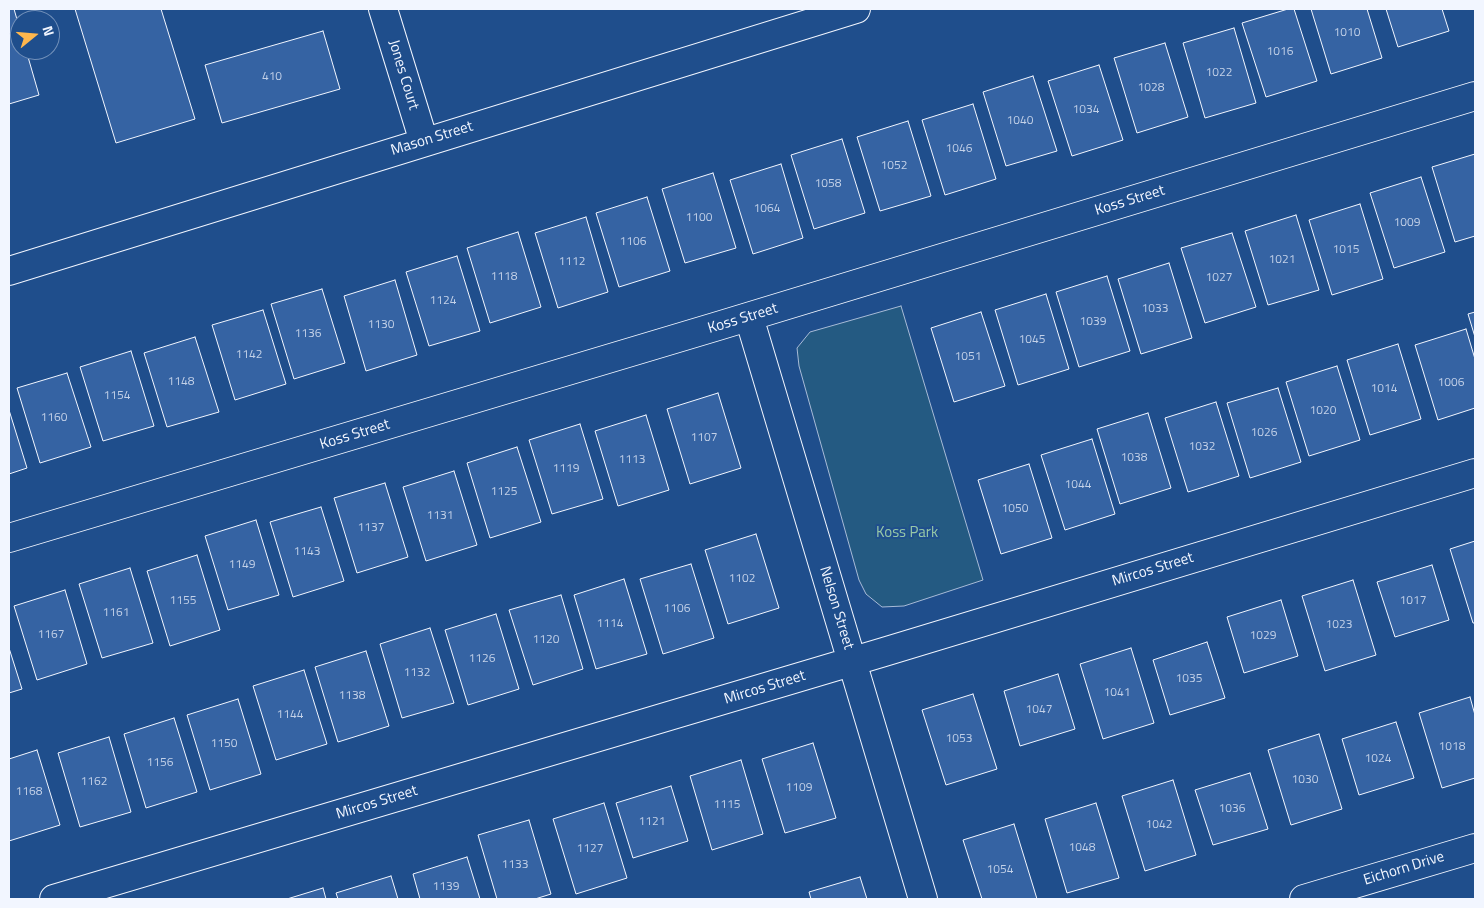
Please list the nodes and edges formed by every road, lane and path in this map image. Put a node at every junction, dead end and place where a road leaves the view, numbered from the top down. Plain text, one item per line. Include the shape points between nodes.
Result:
1 (383, 9) edge
2 (856, 9) edge
3 (1475, 96) edge
4 (424, 142) junction
5 (9, 271) edge
6 (749, 317) junction
7 (1475, 472) edge
8 (9, 538) edge
9 (852, 661) junction
10 (1475, 848) edge
11 (54, 899) edge
12 (923, 899) edge
13 (1304, 899) edge

1 - 4 street, Jones Court
2 - 4 street, Mason Street
3 - 6 street, Koss Street
4 - 5 street, Mason Street
6 - 8 street, Koss Street
6 - 9 street, Nelson Street
7 - 9 street, Mircos Street
9 - 11 street, Mircos Street
9 - 12 street, Nelson Street
10 - 13 street, Eichorn Drive

